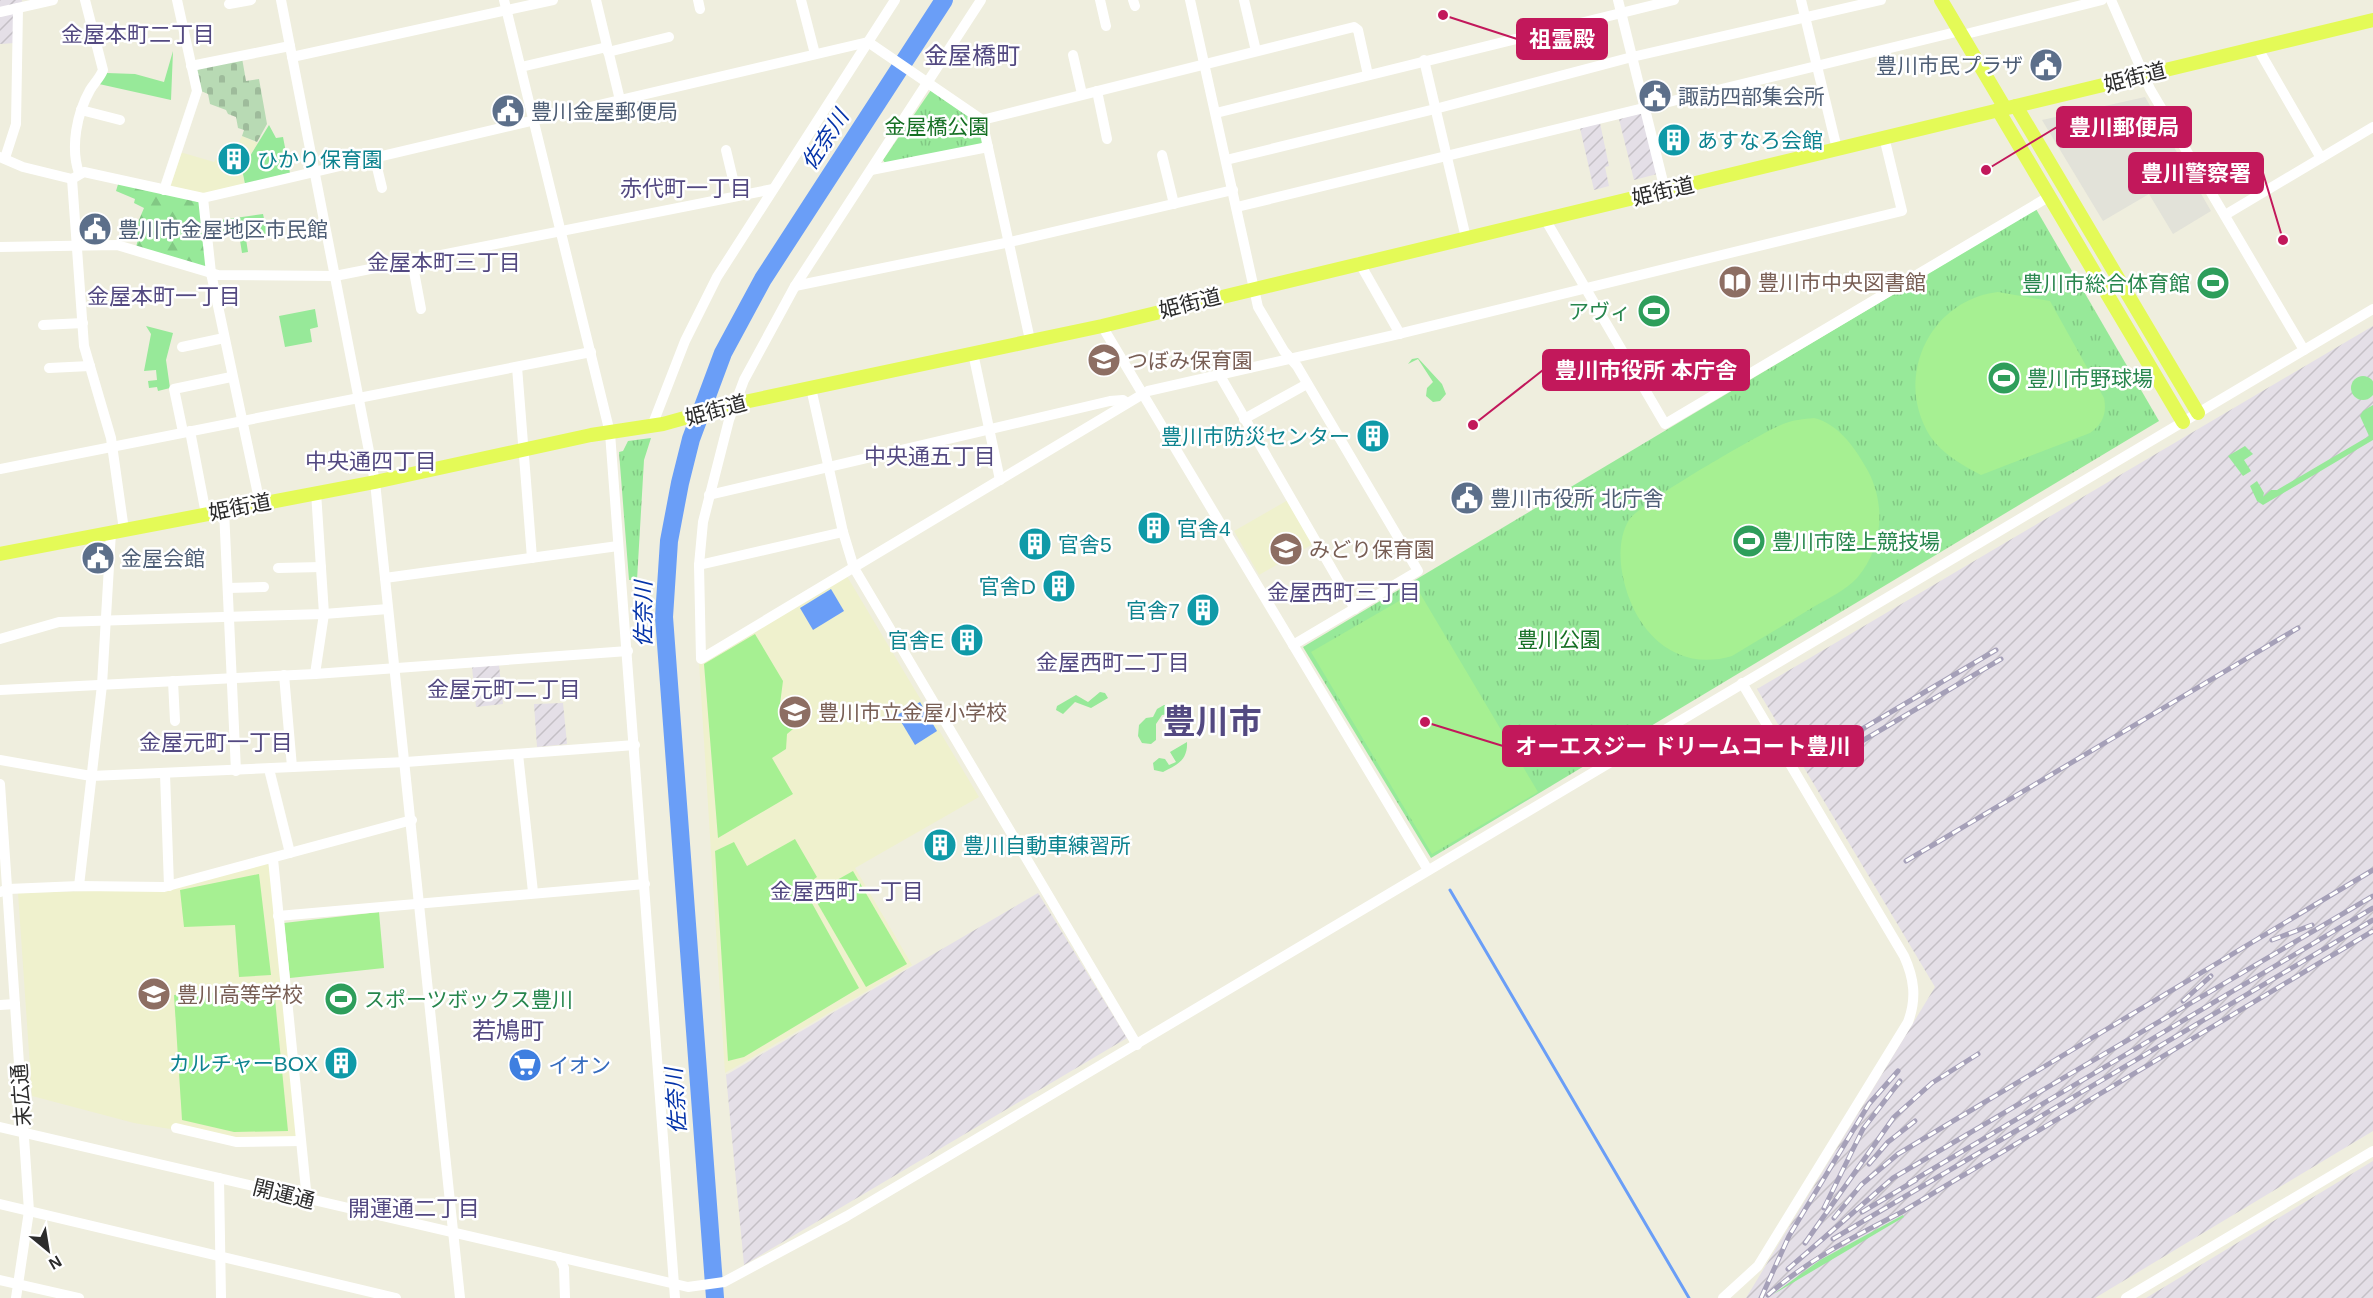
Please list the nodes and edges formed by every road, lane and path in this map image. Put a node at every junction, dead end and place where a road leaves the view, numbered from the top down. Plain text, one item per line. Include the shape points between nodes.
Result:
1 (53, 0) edge
2 (85, 0) edge
3 (177, 0) edge
4 (251, 0) edge
5 (280, 0) edge
6 (553, 0) edge
7 (597, 0) edge
8 (801, 0) edge
9 (895, 0) edge
10 (981, 0) edge
11 (1100, 0) edge
12 (1190, 0) edge
13 (1244, 0) edge
14 (1618, 0) edge
15 (1674, 0) edge
16 (1801, 0) edge
17 (1881, 0) edge
18 (1941, 0) edge
19 (2102, 0) edge
20 (2111, 0) edge
21 (229, 4) dead end
22 (506, 5) edge
23 (18, 8) junction
24 (0, 12) edge
25 (1621, 13) junction
26 (1806, 19) junction
27 (2373, 20) edge
28 (1106, 27) dead end
29 (1961, 33) junction
30 (669, 38) dead end
31 (868, 42) junction
32 (2257, 47) junction
33 (607, 50) junction
34 (1256, 51) junction
35 (291, 52) junction
36 (814, 54) junction
37 (1072, 55) dead end
38 (1632, 57) junction
39 (1424, 60) junction
40 (1205, 64) junction
41 (1817, 65) junction
42 (191, 66) junction
43 (521, 67) junction
44 (1368, 75) junction
45 (2143, 75) junction
46 (923, 79) junction
47 (1097, 90) junction
48 (1082, 94) junction
49 (620, 100) junction
50 (1645, 108) junction
51 (2006, 108) junction
52 (81, 110) junction
53 (1435, 110) junction
54 (1216, 113) junction
55 (534, 119) junction
56 (120, 120) dead end
57 (982, 120) junction
58 (2373, 127) edge
59 (1884, 137) junction
60 (1107, 139) dead end
61 (988, 147) junction
62 (1837, 149) junction
63 (726, 150) dead end
64 (374, 155) junction
65 (1162, 155) dead end
66 (1448, 156) junction
67 (3, 158) edge
68 (2321, 158) junction
69 (1226, 160) junction
70 (314, 169) junction
71 (871, 170) junction
72 (75, 176) junction
73 (382, 188) dead end
74 (773, 189) junction
75 (164, 190) junction
76 (1233, 190) junction
77 (1665, 190) junction
78 (737, 196) junction
79 (2049, 196) junction
80 (203, 198) junction
81 (1174, 204) junction
82 (1237, 207) junction
83 (2225, 215) junction
84 (1545, 219) junction
85 (561, 232) junction
86 (1466, 238) junction
87 (1010, 242) junction
88 (78, 245) junction
89 (0, 247) edge
90 (412, 261) junction
91 (1359, 262) junction
92 (211, 273) junction
93 (335, 276) junction
94 (795, 286) junction
95 (1255, 288) junction
96 (1585, 288) junction
97 (421, 309) dead end
98 (2373, 309) edge
99 (83, 323) junction
100 (43, 325) dead end
101 (1102, 326) junction
102 (1400, 333) junction
103 (224, 338) junction
104 (1030, 340) junction
105 (182, 347) dead end
106 (2304, 350) junction
107 (591, 352) junction
108 (973, 353) junction
109 (1289, 358) junction
110 (90, 366) junction
111 (517, 367) junction
112 (49, 368) dead end
113 (1219, 374) junction
114 (231, 377) junction
115 (1307, 384) junction
116 (811, 388) junction
117 (1142, 394) junction
118 (358, 397) junction
119 (735, 404) junction
120 (1127, 404) junction
121 (2198, 413) junction
122 (1244, 419) junction
123 (242, 421) junction
124 (2183, 422) junction
125 (658, 425) junction
126 (989, 430) junction
127 (186, 432) junction
128 (610, 433) junction
129 (112, 447) junction
130 (524, 449) junction
131 (830, 468) junction
132 (0, 469) edge
133 (1000, 480) junction
134 (375, 482) junction
135 (316, 492) junction
136 (709, 495) junction
137 (260, 504) junction
138 (224, 510) junction
139 (206, 514) junction
140 (118, 531) junction
141 (843, 532) junction
142 (618, 546) junction
143 (0, 554) edge
144 (532, 558) junction
145 (699, 565) junction
146 (321, 567) junction
147 (278, 568) dead end
148 (854, 568) junction
149 (385, 578) junction
150 (264, 587) dead end
151 (228, 588) junction
152 (388, 609) junction
153 (1355, 609) junction
154 (324, 614) junction
155 (229, 618) junction
156 (106, 621) junction
157 (0, 639) edge
158 (1293, 645) junction
159 (628, 651) junction
160 (394, 669) junction
161 (315, 674) junction
162 (284, 675) junction
163 (232, 678) junction
164 (173, 681) junction
165 (1742, 683) junction
166 (102, 685) junction
167 (0, 690) edge
168 (175, 721) dead end
169 (635, 745) junction
170 (518, 754) junction
171 (0, 760) edge
172 (406, 762) junction
173 (291, 767) junction
174 (270, 769) junction
175 (236, 771) junction
176 (165, 774) junction
177 (91, 776) junction
178 (0, 784) edge
179 (412, 820) junction
180 (290, 853) junction
181 (273, 859) junction
182 (1428, 870) junction
183 (645, 884) junction
184 (79, 886) junction
185 (169, 886) junction
186 (4, 890) edge
187 (533, 892) junction
188 (420, 903) junction
189 (278, 916) junction
190 (15, 1004) junction
191 (0, 1005) edge
192 (1137, 1045) junction
193 (0, 1126) edge
194 (176, 1128) dead end
195 (24, 1133) junction
196 (301, 1141) junction
197 (2373, 1151) edge
198 (219, 1178) junction
199 (307, 1200) junction
200 (0, 1204) edge
201 (29, 1211) junction
202 (454, 1232) junction
203 (220, 1257) junction
204 (559, 1257) junction
205 (0, 1281) edge
206 (673, 1283) junction
207 (19, 1284) junction
208 (63, 1296) edge
209 (16, 1298) edge
210 (79, 1298) edge
211 (221, 1298) edge
212 (396, 1298) edge
213 (460, 1298) edge
214 (565, 1298) edge
215 (675, 1298) edge
216 (1723, 1298) edge
217 (2126, 1298) edge

1 - 23 street
2 - 52 street via 103,70
3 - 42 street
4 - 21 street
5 - 35 street
6 - 22 street
7 - 33 street
8 - 36 street
9 - 31 street
10 - 46 street
11 - 28 street
12 - 40 street
13 - 34 street
14 - 25 street
15 - 25 street
16 - 26 street
17 - 26 street
18 - 29 main road
19 - 29 street
20 - 45 street
22 - 35 street
22 - 43 street
23 - 24 street
23 - 67 street via 16,124
25 - 38 street
25 - 39 street
26 - 38 street
26 - 41 street
27 - 32 main road, 姫街道
29 - 41 street
29 - 51 main road
30 - 33 street
31 - 36 street
31 - 46 street
31 - 74 street
32 - 45 main road, 姫街道
32 - 68 street
33 - 43 street
33 - 49 street
34 - 40 street
34 - 44 street via 1354,27 1359,30
35 - 42 street
35 - 70 street
36 - 49 street
37 - 48 street
38 - 50 street
38 - 53 street
39 - 44 street
39 - 53 street
40 - 47 street
40 - 54 street
41 - 50 street
41 - 62 street
42 - 75 street via 197,92
43 - 55 street
44 - 54 street
45 - 51 main road, 姫街道
45 - 83 street
46 - 57 street
46 - 71 street
47 - 48 street
47 - 60 street
48 - 57 street
49 - 55 street
50 - 66 street
50 - 77 street
51 - 59 main road, 姫街道
51 - 79 main road
51 - 121 main road
52 - 56 street
52 - 72 street
53 - 66 street
53 - 69 street
54 - 69 street
55 - 64 street
55 - 85 street
57 - 61 street
58 - 68 street
59 - 62 main road, 姫街道
59 - 96 street via 1902,212
61 - 71 street
61 - 87 street
62 - 77 main road, 姫街道
63 - 78 street
64 - 70 street
64 - 73 street
65 - 81 street
66 - 82 street
66 - 86 street
67 - 72 street via 23,167
68 - 83 street
69 - 76 street
70 - 80 street
70 - 93 street
71 - 94 street
72 - 75 street via 118,178
72 - 88 street
74 - 78 street
74 - 125 street via 706,295 685,341
75 - 80 street
76 - 81 street
76 - 82 street
77 - 84 main road, 姫街道
78 - 85 street
79 - 96 street via 1665,424
79 - 124 main road
80 - 92 street
81 - 87 street
82 - 95 street
83 - 106 street
84 - 86 main road, 姫街道
84 - 96 street
85 - 90 street
85 - 107 street
86 - 91 main road, 姫街道
87 - 94 street
87 - 104 street
88 - 89 street
88 - 92 street via 117,245
88 - 99 street
90 - 93 street
90 - 97 street
91 - 95 main road, 姫街道
91 - 102 street
92 - 93 street
92 - 103 street
93 - 118 street
94 - 119 street via 757,352
95 - 101 main road, 姫街道
95 - 109 street via 1258,307
96 - 102 street
98 - 106 street
99 - 100 street
99 - 110 street
101 - 104 main road, 姫街道
101 - 117 street
102 - 109 street
103 - 105 street
103 - 114 street
104 - 108 main road, 姫街道
106 - 121 street
107 - 111 street
107 - 128 street
108 - 116 main road, 姫街道
108 - 126 street
109 - 113 street
109 - 115 street
110 - 112 street
110 - 129 street
111 - 118 street
111 - 130 street
113 - 117 street
113 - 122 street
114 - 123 street
114 - 127 street via 174,389
115 - 122 street
115 - 153 street via 1418,571
116 - 119 main road, 姫街道
116 - 131 street
117 - 120 street
117 - 158 street
118 - 123 street
118 - 134 street
119 - 125 main road, 姫街道
119 - 136 street
120 - 126 street via 1123,400 1110,401
120 - 133 street
121 - 124 street
122 - 153 street
123 - 127 street
123 - 137 street
124 - 165 street
125 - 128 main road, 姫街道
126 - 131 street
126 - 133 street
127 - 129 street
127 - 139 street
128 - 130 main road, 姫街道
128 - 142 street
129 - 132 street
129 - 140 street
130 - 134 main road, 姫街道
130 - 144 street
131 - 136 street
131 - 141 street
133 - 148 street
134 - 135 main road, 姫街道
134 - 149 street
135 - 137 main road, 姫街道
135 - 146 street
136 - 145 street
137 - 138 main road, 姫街道
138 - 139 main road, 姫街道
138 - 151 street
139 - 140 main road, 姫街道
140 - 143 main road, 姫街道
140 - 156 street
141 - 145 street
141 - 148 street
142 - 144 street
142 - 159 street
144 - 149 street
145 - 148 street via 701,659
146 - 147 street
146 - 154 street
148 - 192 street
149 - 152 street
150 - 151 street
151 - 155 street
152 - 154 street
152 - 160 street
153 - 158 street
154 - 155 street
154 - 161 street
155 - 156 street
155 - 163 street
156 - 157 street via 58,622
156 - 166 street
158 - 182 street
159 - 160 street
159 - 169 street
160 - 161 street
160 - 172 street
161 - 162 street
162 - 163 street
162 - 173 street
163 - 164 street
163 - 175 street
164 - 166 street
164 - 168 street
165 - 182 street
165 - 216 street via 1904,956 1914,992 1908,1022 1758,1266
166 - 167 street
166 - 177 street
169 - 170 street
169 - 183 street
170 - 172 street
170 - 187 street
171 - 177 street
172 - 173 street
172 - 179 street
173 - 174 street
174 - 175 street
174 - 180 street
175 - 176 street
176 - 177 street
176 - 185 street
177 - 184 street
178 - 186 street, 末広通
179 - 180 street
179 - 188 street
180 - 181 street
181 - 185 street
181 - 189 street
182 - 192 street
183 - 187 street
183 - 206 street
184 - 185 street
184 - 186 street
186 - 190 street, 末広通
187 - 188 street
188 - 189 street
188 - 202 street
189 - 196 street
190 - 191 street
190 - 195 street, 末広通
192 - 206 street, 開運通 via 735,1278 694,1287
193 - 195 street, 開運通
194 - 196 street via 236,1142
195 - 198 street, 開運通
195 - 201 street, 末広通
196 - 199 street
197 - 217 street
198 - 199 street, 開運通
198 - 203 street
199 - 202 street, 開運通
200 - 201 street
201 - 203 street
201 - 207 street, 末広通
202 - 204 street, 開運通
202 - 213 street
203 - 211 street
203 - 212 street
204 - 206 street, 開運通
204 - 214 street via 564,1268
205 - 207 street
206 - 215 street
207 - 208 street
207 - 209 street, 末広通
208 - 210 street

